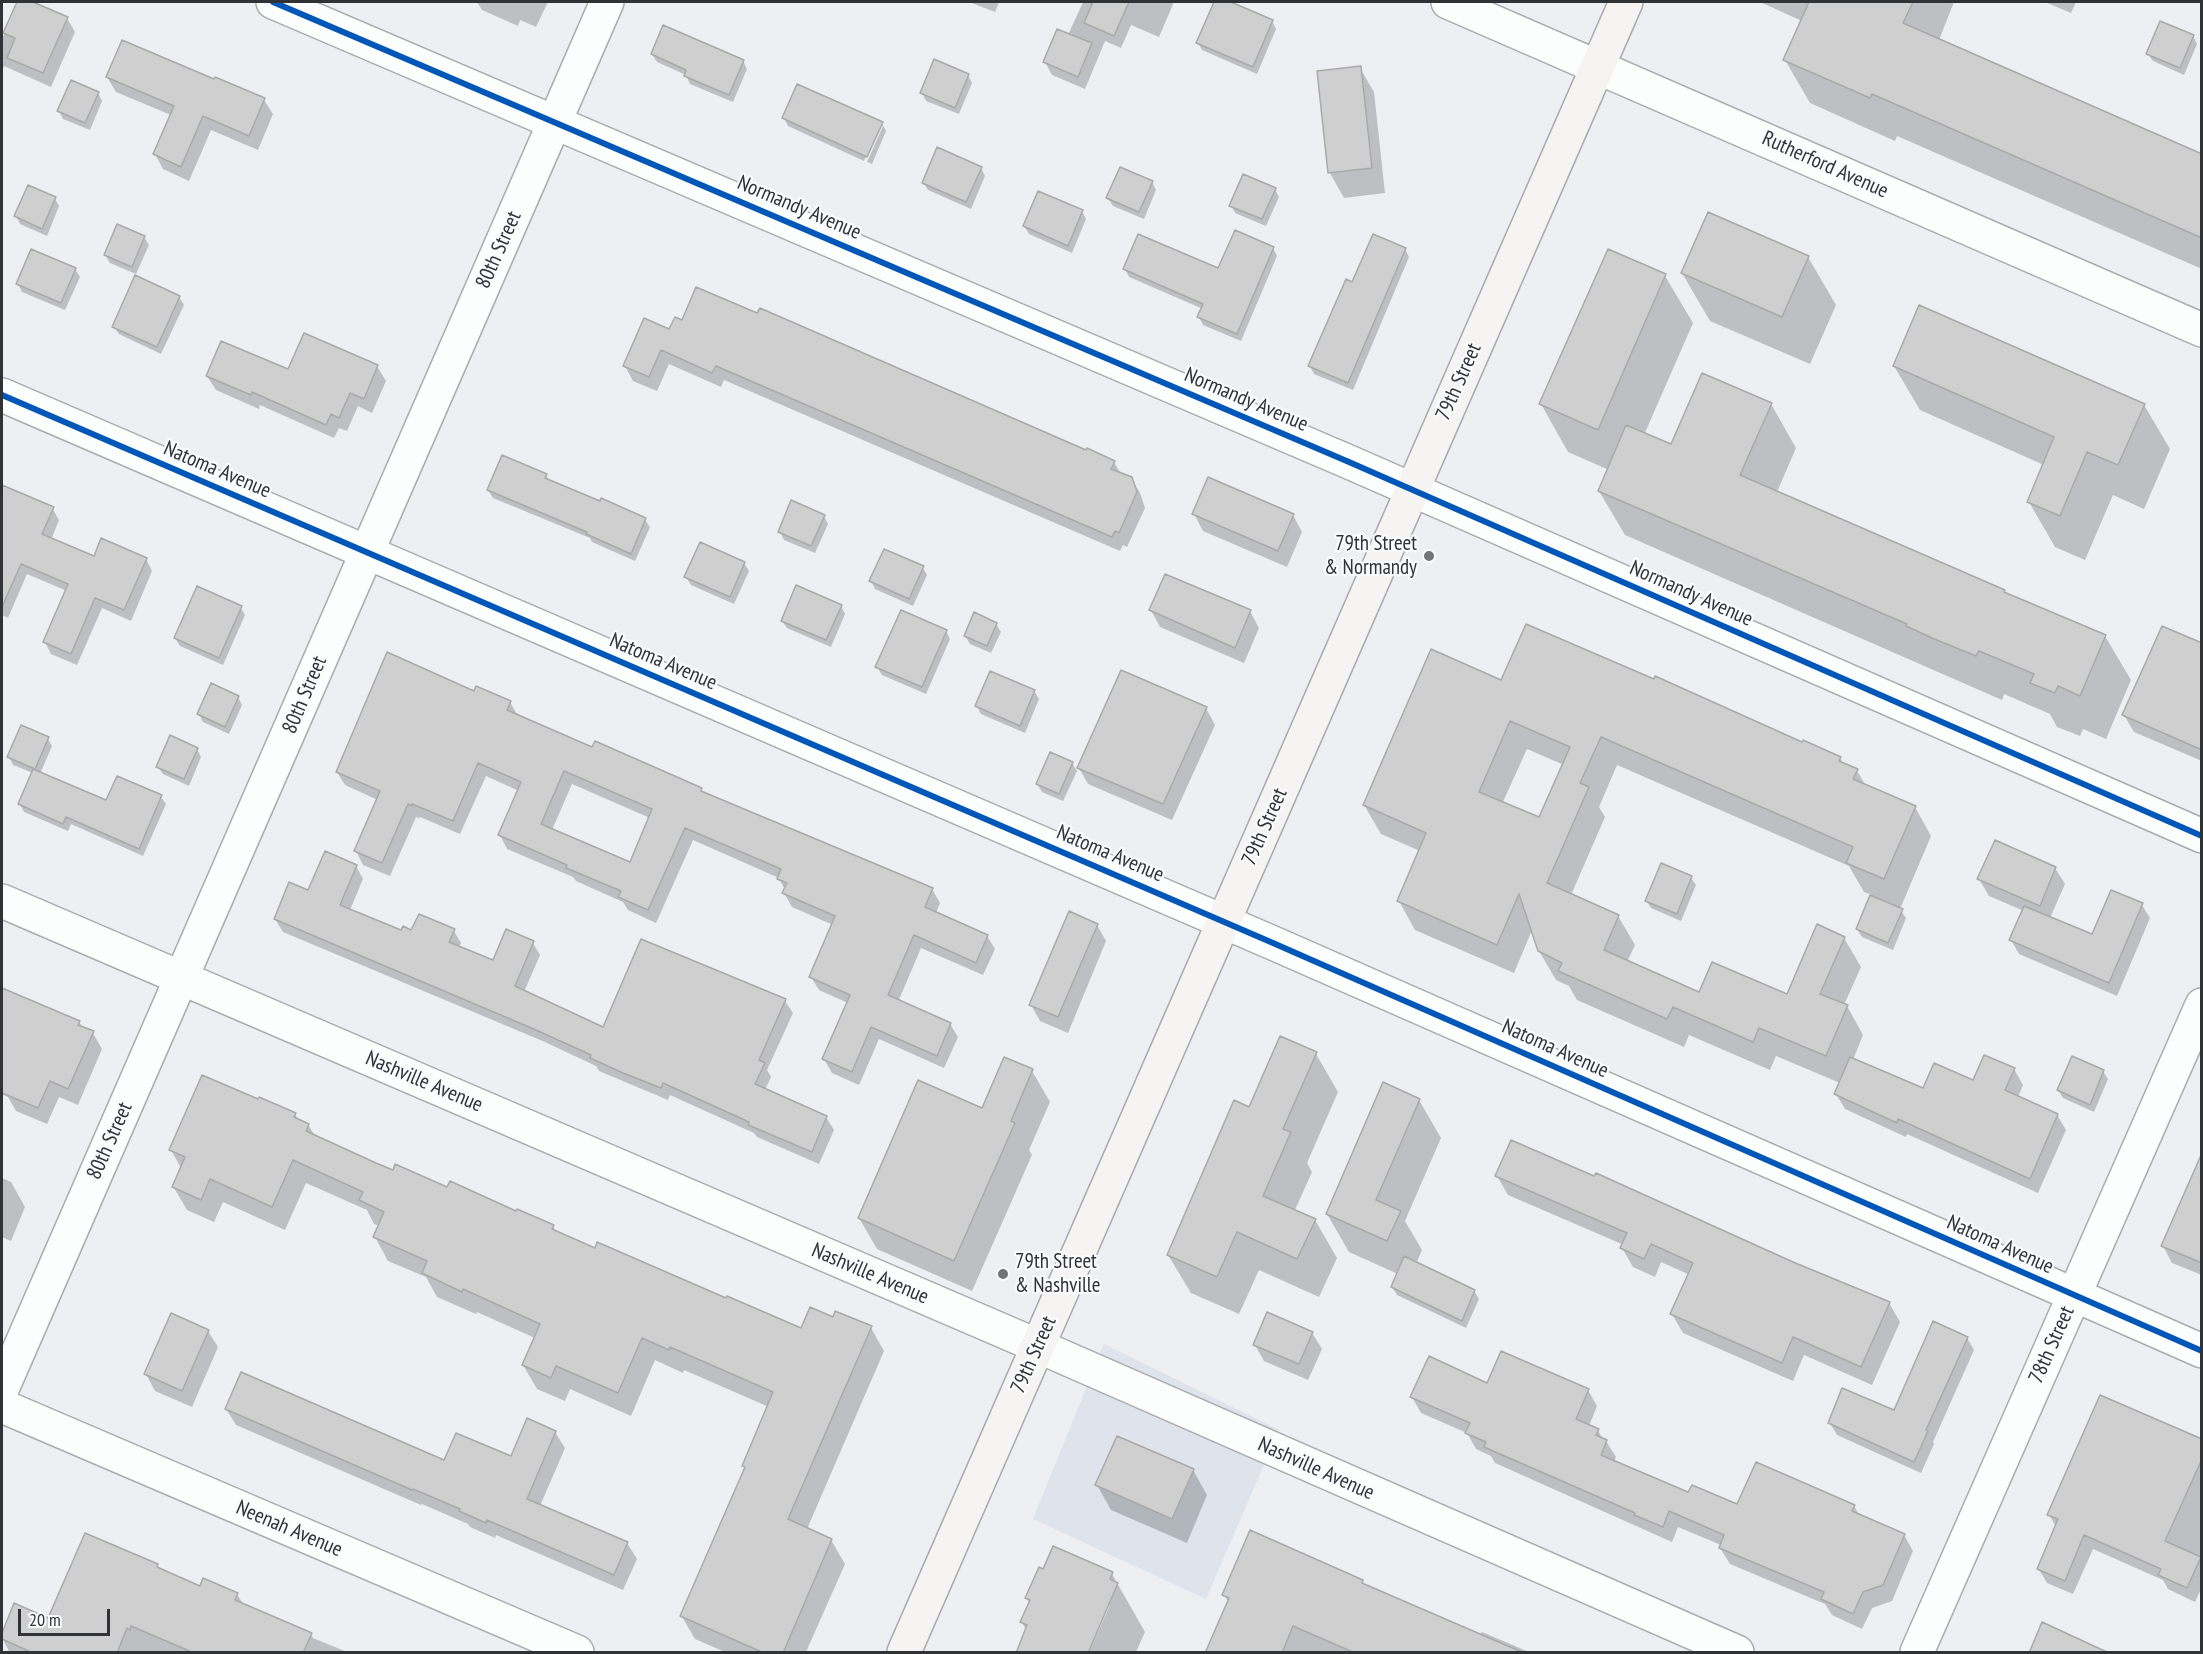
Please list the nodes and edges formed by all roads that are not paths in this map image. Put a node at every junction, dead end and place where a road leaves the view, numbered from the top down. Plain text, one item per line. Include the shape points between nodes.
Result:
1 (273, 2) edge
2 (608, 2) edge
3 (1448, 2) edge
4 (1626, 2) edge
5 (1598, 65) junction
6 (555, 121) junction
7 (2202, 330) edge
8 (2, 395) edge
9 (1412, 490) junction
10 (367, 552) junction
11 (2202, 836) edge
12 (2, 901) edge
13 (1223, 921) junction
14 (181, 978) junction
15 (2202, 1005) edge
16 (2074, 1295) junction
17 (1038, 1346) junction
18 (2202, 1351) edge
19 (2, 1389) edge
20 (2, 1406) edge
21 (577, 1653) edge
22 (904, 1653) edge
23 (1737, 1653) edge
24 (1917, 1653) edge

1 - 6 street, Normandy Avenue
2 - 6 street, 80th Street
3 - 5 street, Rutherford Avenue
4 - 5 main road, 79th Street
5 - 7 street, Rutherford Avenue
5 - 9 main road, 79th Street
6 - 9 street, Normandy Avenue
6 - 10 street, 80th Street
8 - 10 street, Natoma Avenue
9 - 11 street, Normandy Avenue
9 - 13 main road, 79th Street
10 - 13 street, Natoma Avenue
10 - 14 street, 80th Street
12 - 14 street, Nashville Avenue
13 - 16 street, Natoma Avenue
13 - 17 main road, 79th Street
14 - 17 street, Nashville Avenue
14 - 19 street, 80th Street
15 - 16 street, 78th Street
16 - 18 street, Natoma Avenue
16 - 24 street, 78th Street
17 - 22 main road, 79th Street
17 - 23 street, Nashville Avenue
20 - 21 street, Neenah Avenue

